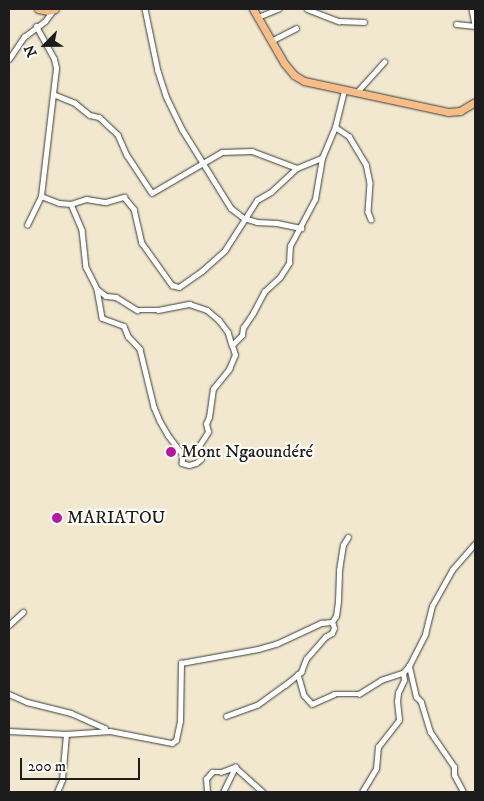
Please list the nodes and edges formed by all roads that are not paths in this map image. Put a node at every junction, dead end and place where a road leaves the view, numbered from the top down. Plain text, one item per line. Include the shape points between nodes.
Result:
1 (38, 9) edge
2 (54, 9) edge
3 (145, 9) edge
4 (253, 9) edge
5 (278, 9) edge
6 (306, 9) edge
7 (472, 9) edge
8 (258, 17) junction
9 (364, 22) dead end
10 (456, 24) dead end
11 (475, 25) edge
12 (36, 27) junction
13 (296, 28) dead end
14 (271, 41) junction
15 (9, 59) edge
16 (384, 62) dead end
17 (344, 91) junction
18 (356, 93) junction
19 (53, 94) junction
20 (475, 102) edge
21 (335, 127) junction
22 (322, 158) junction
23 (202, 164) junction
24 (297, 168) junction
25 (41, 196) junction
26 (72, 204) junction
27 (244, 218) junction
28 (371, 219) dead end
29 (27, 225) dead end
30 (301, 228) junction
31 (97, 289) junction
32 (232, 345) junction
33 (348, 538) dead end
34 (475, 544) edge
35 (23, 612) dead end
36 (332, 622) junction
37 (9, 625) edge
38 (409, 666) junction
39 (404, 673) junction
40 (298, 674) junction
41 (9, 694) edge
42 (226, 716) dead end
43 (9, 731) edge
44 (106, 732) junction
45 (66, 734) junction
46 (235, 767) junction
47 (57, 792) edge
48 (207, 792) edge
49 (223, 792) edge
50 (263, 792) edge
51 (362, 792) edge
52 (463, 792) edge

1 - 2 main road
2 - 12 street
3 - 23 street via 166,96
4 - 8 main road
5 - 8 street
6 - 9 street via 339,21
7 - 11 street
8 - 14 main road
10 - 11 street
12 - 15 street via 24,37
12 - 19 street via 54,59
13 - 14 street
14 - 17 main road via 294,75 317,86
16 - 18 street
17 - 18 main road
17 - 21 street
18 - 20 main road via 448,112 460,111
19 - 23 street via 99,117 118,135 152,193
19 - 25 street
21 - 22 street
21 - 28 street via 349,136 366,164
22 - 24 street
22 - 30 street via 315,199
23 - 24 street via 222,152 246,149
23 - 27 street via 231,208
24 - 27 street via 257,200
25 - 26 street
25 - 29 street
26 - 27 street via 86,199 106,202 124,198 134,209 142,243 175,287 219,256
26 - 31 street via 82,230 86,267
27 - 30 street
30 - 32 street via 289,251 289,263 264,292 242,335
31 - 32 street via 137,310 189,304 206,310 228,332
31 - 32 street via 102,318 124,326 140,349 154,407 183,455 182,462 189,465 201,459 199,446 208,432 206,424 213,389 229,369 235,355
33 - 36 street via 343,546 336,616
34 - 38 street via 452,570 432,606 425,634
35 - 37 street
36 - 40 street via 332,632 306,659
36 - 44 street via 321,623 258,649 181,663 180,721 176,740 172,742
38 - 39 street
38 - 52 street via 416,697 421,702 430,732 454,767 454,775
39 - 40 street via 382,680 359,694 334,694 312,704 304,695
39 - 51 street via 397,702 399,720 378,747 376,769
40 - 42 street via 257,705
41 - 44 street via 71,713 105,728
43 - 45 street
44 - 45 street
45 - 47 street via 62,780
46 - 48 street via 212,772 206,779
46 - 49 street
46 - 50 street

